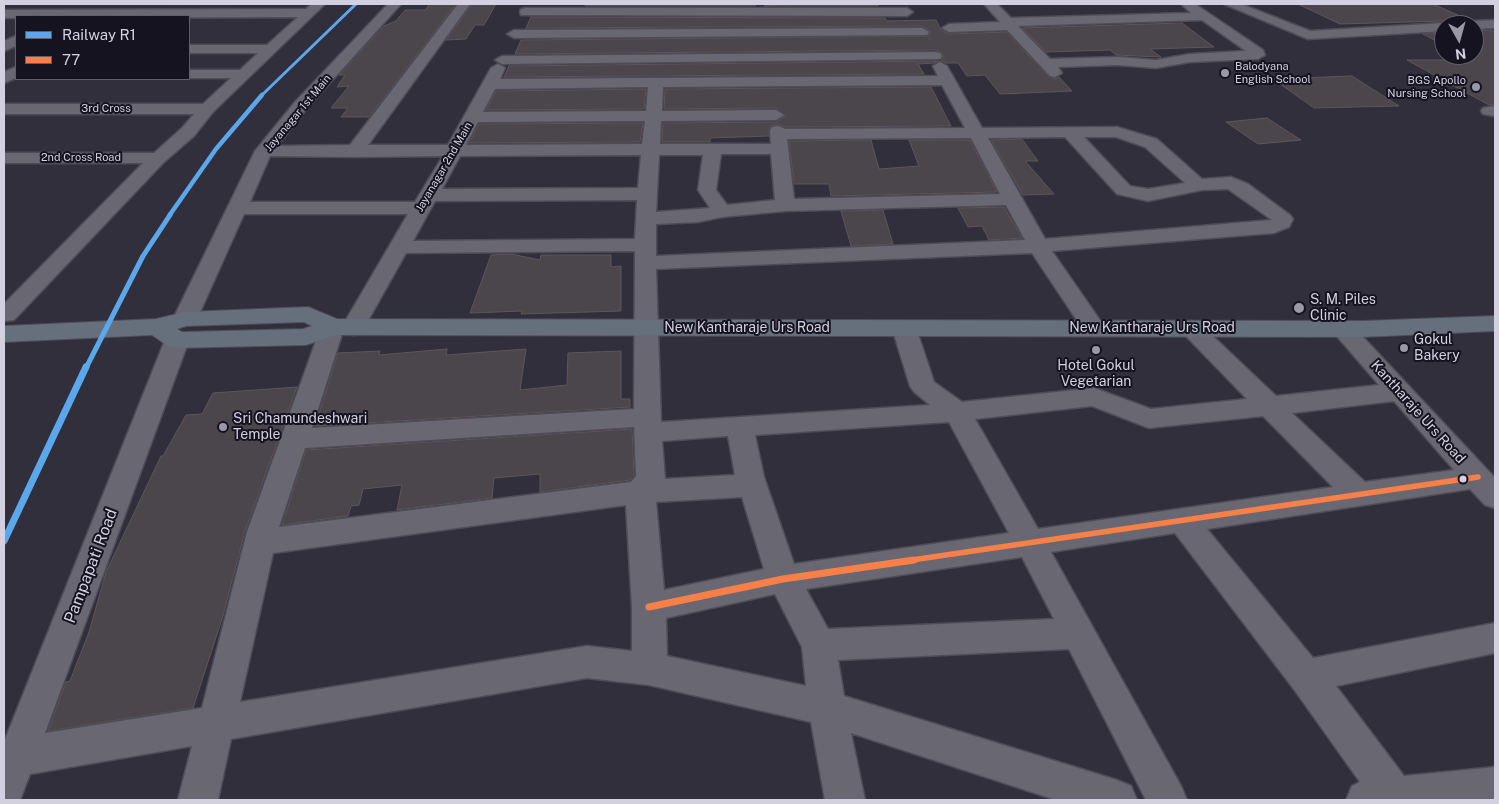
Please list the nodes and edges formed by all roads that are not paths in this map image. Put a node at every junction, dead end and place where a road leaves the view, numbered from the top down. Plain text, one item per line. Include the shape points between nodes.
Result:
1 (130, 4) edge
2 (395, 4) edge
3 (464, 4) edge
4 (990, 4) edge
5 (1187, 4) edge
6 (1233, 5) edge
7 (1264, 5) edge
8 (314, 8) edge
9 (529, 8) edge
10 (776, 8) edge
11 (904, 8) edge
12 (5, 15) edge
13 (62, 15) edge
14 (111, 15) edge
15 (1208, 19) junction
16 (1242, 21) dead end
17 (1009, 24) junction
18 (950, 28) dead end
19 (1434, 28) edge
20 (272, 30) dead end
21 (291, 30) junction
22 (922, 32) junction
23 (772, 33) junction
24 (514, 34) junction
25 (15, 41) edge
26 (4, 47) edge
27 (190, 49) edge
28 (270, 49) junction
29 (1235, 49) dead end
30 (935, 56) junction
31 (771, 57) junction
32 (502, 60) junction
33 (190, 74) edge
34 (244, 74) junction
35 (948, 80) junction
36 (773, 82) junction
37 (656, 83) junction
38 (490, 84) junction
39 (4, 109) edge
40 (208, 109) junction
41 (776, 115) junction
42 (652, 116) junction
43 (472, 117) junction
44 (1068, 131) junction
45 (977, 132) junction
46 (779, 141) junction
47 (713, 149) junction
48 (651, 150) junction
49 (264, 151) junction
50 (454, 151) junction
51 (354, 152) junction
52 (4, 158) edge
53 (158, 158) junction
54 (1198, 185) junction
55 (647, 194) junction
56 (1014, 199) junction
57 (425, 201) junction
58 (785, 205) junction
59 (236, 208) junction
60 (722, 211) junction
61 (646, 219) junction
62 (1038, 246) junction
63 (398, 247) junction
64 (645, 254) junction
65 (4, 321) edge
66 (1495, 324) edge
67 (343, 327) junction
68 (646, 328) junction
69 (904, 328) junction
70 (1191, 328) junction
71 (1352, 328) junction
72 (173, 329) junction
73 (1094, 329) junction
74 (1400, 392) junction
75 (1267, 406) junction
76 (957, 412) junction
77 (648, 424) junction
78 (739, 426) junction
79 (293, 439) junction
80 (1489, 483) edge
81 (753, 485) junction
82 (640, 492) junction
83 (1359, 495) junction
84 (1183, 521) junction
85 (260, 542) junction
86 (1032, 544) junction
87 (783, 579) junction
88 (649, 607) junction
89 (1078, 633) junction
90 (1495, 638) edge
91 (819, 645) junction
92 (649, 669) junction
93 (1306, 676) junction
94 (827, 708) junction
95 (216, 725) junction
96 (18, 757) junction
97 (1495, 787) edge
98 (4, 791) edge
99 (1381, 799) edge
100 (198, 800) edge
101 (845, 800) edge
102 (1116, 800) edge
103 (1167, 800) edge

1 - 14 street
2 - 49 street, Jayanagar 1st Main via 301,105
3 - 51 street
4 - 17 street
5 - 15 street
6 - 7 street
6 - 19 street via 1308,36
8 - 14 street
8 - 21 street
9 - 10 street
9 - 24 street, Jayanagar 2nd Main
10 - 11 street
10 - 23 street
11 - 22 street
12 - 13 street
13 - 14 street
15 - 16 street
15 - 17 street
15 - 17 street via 1258,56 1190,58 1156,64 1118,61 1051,68
15 - 29 street via 1206,25 1238,48
17 - 18 street
20 - 21 street
21 - 28 street
22 - 23 street
22 - 30 street
23 - 24 street
23 - 31 street
24 - 32 street, Jayanagar 2nd Main
25 - 26 street
27 - 28 street
28 - 34 street
30 - 31 street
30 - 35 street
31 - 32 street
31 - 36 street
32 - 38 street, Jayanagar 2nd Main
33 - 34 street
34 - 40 street
35 - 36 street
35 - 45 street
36 - 37 street
36 - 41 street
37 - 38 street
37 - 42 street
38 - 43 street, Jayanagar 2nd Main
39 - 40 street, 3rd Cross
40 - 53 street
41 - 42 street
41 - 46 street
42 - 43 street
42 - 48 street
43 - 50 street, Jayanagar 2nd Main
44 - 45 street
44 - 54 street via 1117,132 1151,143
44 - 54 street via 1124,190 1148,195
45 - 46 street
45 - 56 street
46 - 47 street
46 - 58 street
47 - 48 street
47 - 60 street via 707,190
48 - 50 street
48 - 55 street
49 - 51 street
49 - 59 street, Jayanagar 1st Main
50 - 51 street
50 - 57 street, Jayanagar 2nd Main
52 - 53 street, 2nd Cross Road
53 - 65 street
54 - 62 street via 1223,182 1241,188 1283,218 1282,223 1274,227
55 - 57 street
55 - 61 street
56 - 58 street
56 - 62 street
57 - 59 street
57 - 63 street, Jayanagar 2nd Main
58 - 60 street
59 - 72 street, Jayanagar 1st Main
60 - 61 street
61 - 64 street
62 - 64 street
62 - 73 street
63 - 64 street
63 - 67 street, Jayanagar 2nd Main
64 - 68 street
65 - 72 main road, New Kantharaje Urs Road
66 - 71 main road, New Kantharaje Urs Road
67 - 68 main road, New Kantharaje Urs Road
67 - 72 main road, New Kantharaje Urs Road via 306,337
67 - 79 street, Jayanagar 2nd Main
68 - 69 main road, New Kantharaje Urs Road
68 - 77 street
69 - 73 main road, New Kantharaje Urs Road
69 - 76 street via 923,386
70 - 71 main road, New Kantharaje Urs Road
70 - 73 main road, New Kantharaje Urs Road
70 - 75 street
71 - 74 street, Kantharaje Urs Road
71 - 80 street, Kantharaje Urs Road
72 - 96 street, Pampapati Road
74 - 75 street
74 - 80 street, Kantharaje Urs Road
75 - 76 street via 1149,419 1094,396
75 - 83 street
76 - 78 street
76 - 86 street
77 - 78 street
77 - 79 street
77 - 82 street via 651,478
78 - 81 street
79 - 85 street, Jayanagar 2nd Main
80 - 83 street
81 - 82 street
81 - 87 street
82 - 85 street
82 - 88 street
83 - 84 street
84 - 86 street
84 - 93 street
85 - 95 street, Jayanagar 2nd Main
86 - 87 street
86 - 89 street
87 - 88 street
87 - 91 street
88 - 92 street
89 - 91 street
89 - 103 street
90 - 93 street
91 - 94 street
92 - 94 street
92 - 95 street via 588,662
93 - 99 street
94 - 101 street
94 - 102 street
95 - 96 street
95 - 100 street, Jayanagar 2nd Main
96 - 98 street, Pampapati Road
97 - 99 street

